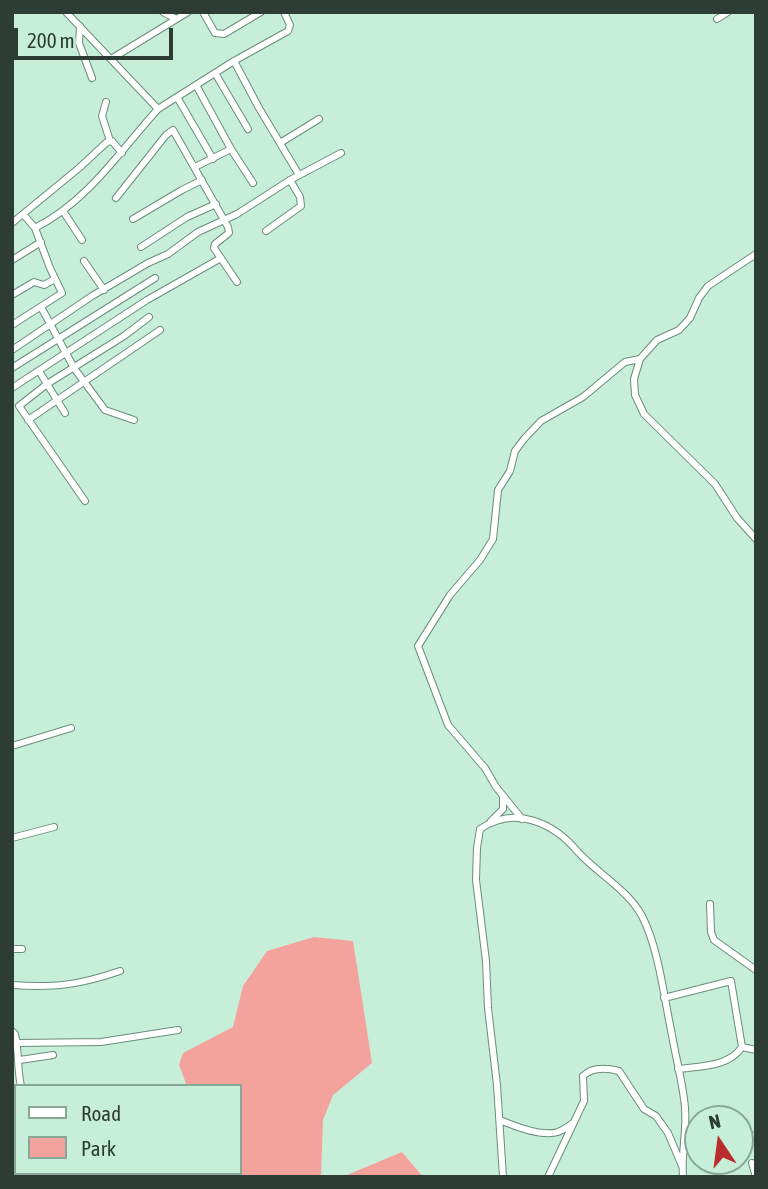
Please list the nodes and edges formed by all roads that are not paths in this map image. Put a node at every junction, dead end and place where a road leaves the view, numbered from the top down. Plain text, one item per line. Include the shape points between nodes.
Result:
1 (66, 12) edge
2 (163, 12) edge
3 (188, 12) edge
4 (202, 12) edge
5 (261, 12) edge
6 (284, 12) edge
7 (728, 12) edge
8 (176, 19) junction
9 (717, 19) dead end
10 (80, 26) junction
11 (111, 58) junction
12 (234, 61) junction
13 (215, 73) junction
14 (92, 78) dead end
15 (196, 85) junction
16 (177, 97) junction
17 (106, 102) dead end
18 (158, 109) junction
19 (319, 120) dead end
20 (248, 128) dead end
21 (110, 141) junction
22 (280, 143) junction
23 (231, 149) junction
24 (122, 153) junction
25 (341, 153) dead end
26 (213, 159) junction
27 (195, 167) junction
28 (299, 175) junction
29 (202, 180) junction
30 (290, 180) junction
31 (253, 183) dead end
32 (116, 198) dead end
33 (216, 204) junction
34 (63, 211) junction
35 (23, 214) junction
36 (133, 219) dead end
37 (225, 220) junction
38 (12, 223) edge
39 (35, 228) junction
40 (266, 231) dead end
41 (82, 240) dead end
42 (41, 242) junction
43 (141, 247) dead end
44 (756, 254) edge
45 (221, 258) junction
46 (12, 260) edge
47 (84, 261) dead end
48 (155, 278) dead end
49 (55, 279) junction
50 (237, 282) dead end
51 (104, 290) junction
52 (12, 295) edge
53 (41, 307) junction
54 (149, 317) dead end
55 (48, 324) junction
56 (12, 326) edge
57 (160, 330) dead end
58 (56, 338) junction
59 (118, 340) junction
60 (136, 348) junction
61 (12, 350) edge
62 (66, 354) junction
63 (640, 359) junction
64 (12, 368) edge
65 (74, 368) junction
66 (39, 372) junction
67 (84, 381) junction
68 (47, 384) junction
69 (12, 387) edge
70 (57, 400) junction
71 (65, 413) dead end
72 (28, 420) junction
73 (134, 420) dead end
74 (85, 501) dead end
75 (756, 539) edge
76 (71, 728) dead end
77 (12, 746) edge
78 (503, 797) junction
79 (522, 819) junction
80 (490, 822) junction
81 (54, 827) dead end
82 (12, 838) edge
83 (710, 904) dead end
84 (12, 949) edge
85 (22, 949) dead end
86 (756, 970) edge
87 (120, 971) dead end
88 (12, 985) edge
89 (664, 998) junction
90 (178, 1030) dead end
91 (12, 1031) edge
92 (15, 1044) edge
93 (742, 1047) junction
94 (756, 1050) edge
95 (53, 1055) dead end
96 (20, 1060) junction
97 (678, 1069) junction
98 (15, 1074) edge
99 (685, 1105) edge
100 (500, 1120) junction
101 (574, 1122) junction
102 (684, 1150) edge
103 (682, 1167) junction
104 (503, 1177) edge
105 (548, 1177) edge
106 (683, 1177) edge

1 - 10 street
2 - 8 street
3 - 8 street
4 - 5 street via 215,33 224,34
6 - 12 street via 288,31
7 - 9 street
8 - 11 street
10 - 11 street
10 - 14 street via 79,43
11 - 18 street
12 - 13 street
12 - 22 street
13 - 15 street
13 - 20 street
15 - 16 street
15 - 23 street
16 - 18 street
16 - 26 street
17 - 21 street via 102,116
18 - 24 street
19 - 22 street
21 - 24 street
21 - 35 street
22 - 28 street
23 - 26 street
23 - 31 street
24 - 34 street
25 - 28 street
26 - 27 street
27 - 29 street
27 - 32 street via 171,130
28 - 30 street
29 - 33 street
29 - 36 street
30 - 37 street
30 - 40 street via 301,206
33 - 37 street
33 - 43 street
34 - 39 street
34 - 41 street
35 - 38 street
35 - 39 street
37 - 45 street via 229,233 214,246
37 - 51 street
39 - 42 street
42 - 46 street
42 - 49 street
44 - 63 street via 708,286 679,330 657,340
45 - 50 street
45 - 62 street
47 - 51 street
48 - 58 street
49 - 52 street via 44,285 34,282
49 - 53 street via 62,295
51 - 55 street
53 - 55 street
53 - 56 street
54 - 59 street
55 - 58 street
55 - 61 street
57 - 60 street
58 - 62 street
58 - 64 street
59 - 60 street
59 - 65 street
60 - 67 street
62 - 65 street
62 - 66 street
63 - 75 street via 635,395 644,414 715,484
63 - 78 street via 625,362 583,397 541,421 524,439 498,490 493,539 418,646 448,725
65 - 67 street
65 - 68 street
66 - 68 street
66 - 69 street
67 - 70 street
67 - 73 street via 106,410
68 - 70 street
68 - 72 street via 19,405
70 - 71 street
70 - 72 street
72 - 74 street
76 - 77 street
78 - 79 street
78 - 80 street via 503,809
79 - 80 street
79 - 89 street via 553,828 641,914
80 - 100 street via 480,829 476,880
81 - 82 street
83 - 86 street via 714,940
84 - 85 street
87 - 88 street via 73,985
89 - 93 street via 731,981
89 - 97 street
90 - 92 street via 101,1042
91 - 92 street
92 - 96 street
93 - 94 street
93 - 97 street via 729,1061
95 - 96 street
96 - 98 street
97 - 99 street
100 - 101 street via 548,1133
100 - 104 street
101 - 103 street via 584,1101 583,1076 607,1068 619,1071 644,1109 656,1116
101 - 105 street
102 - 103 street
103 - 106 street

